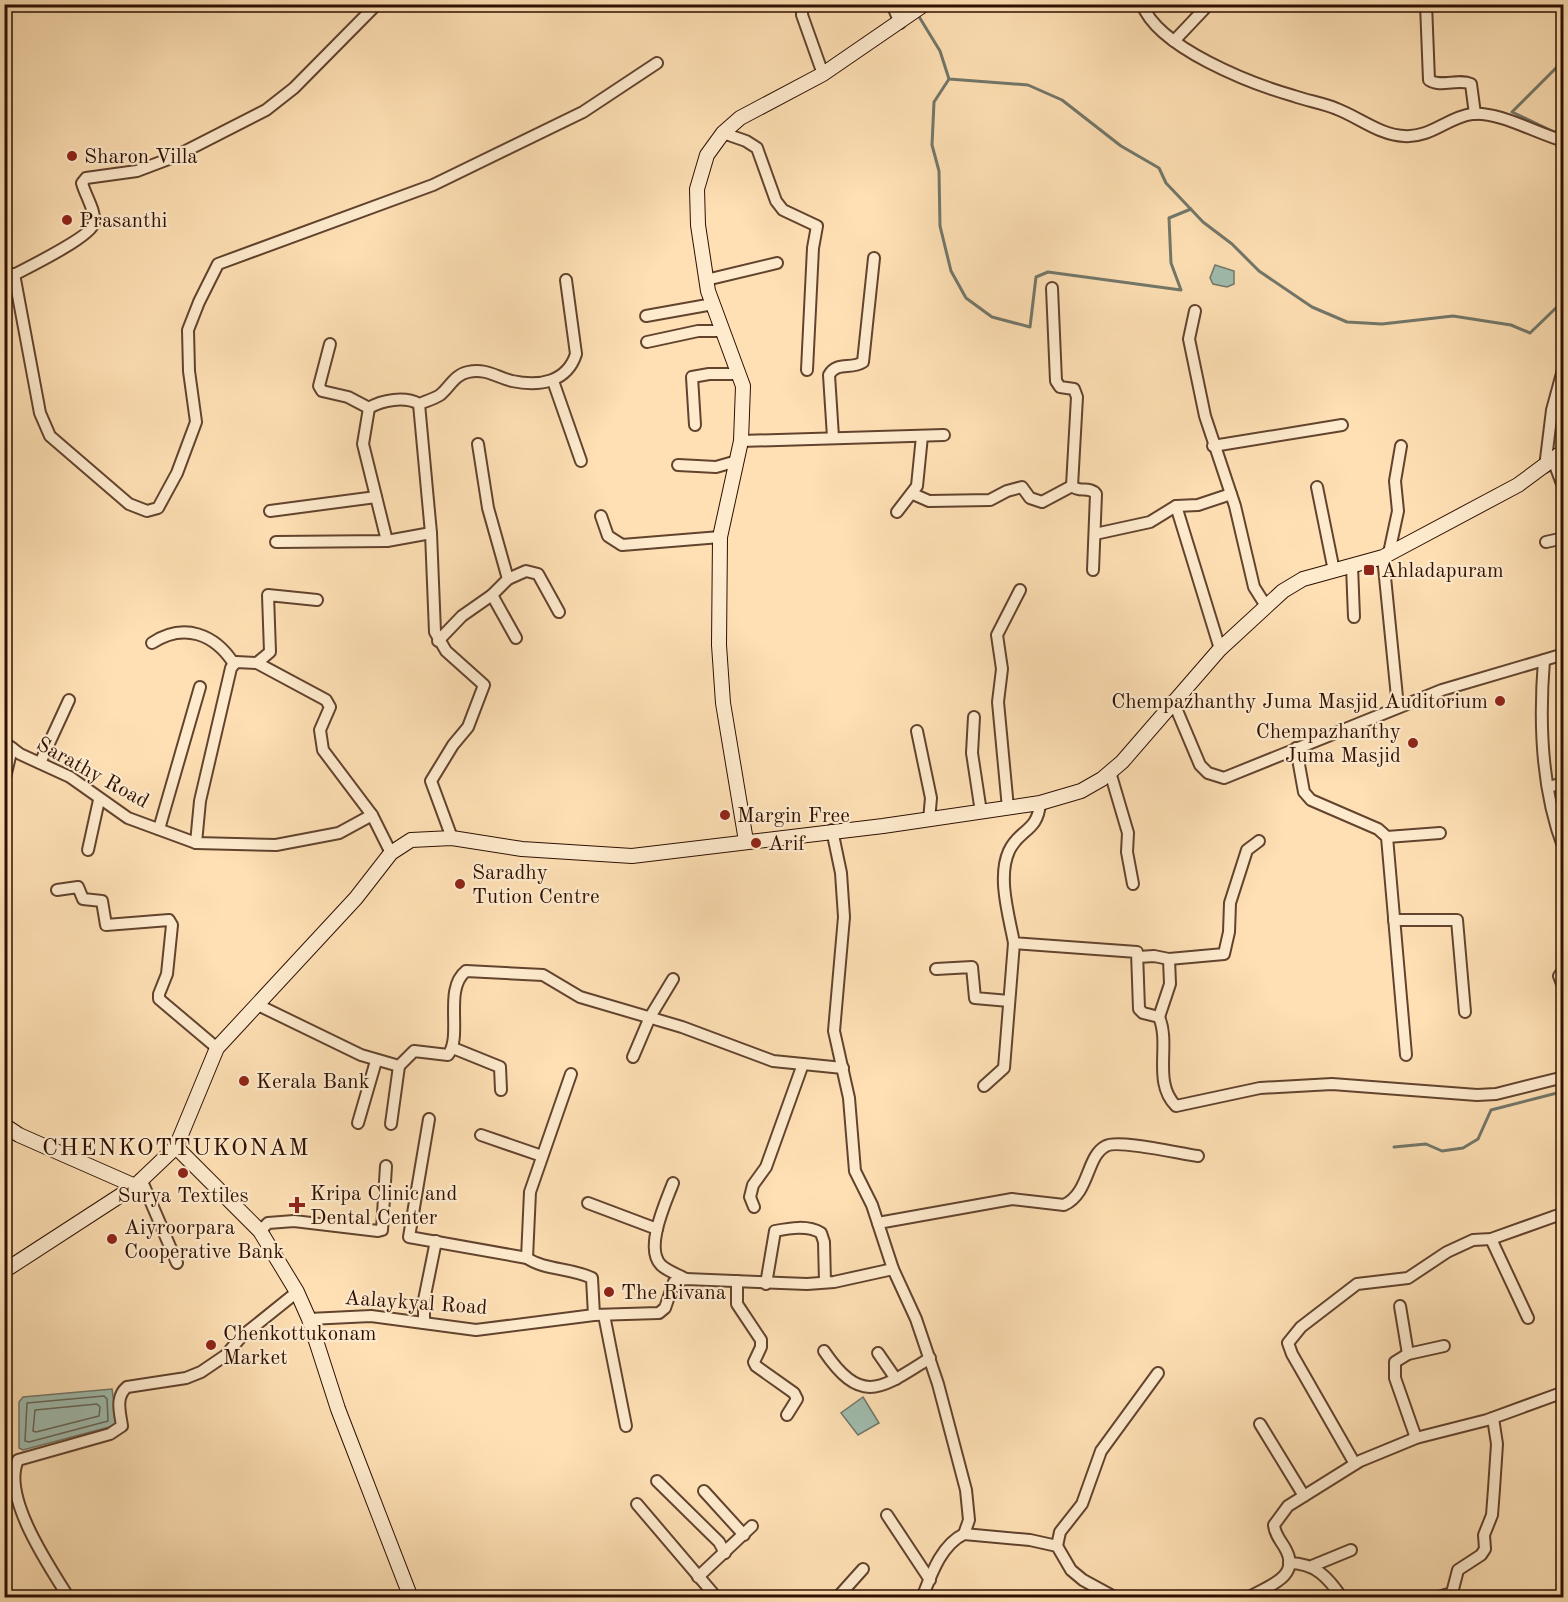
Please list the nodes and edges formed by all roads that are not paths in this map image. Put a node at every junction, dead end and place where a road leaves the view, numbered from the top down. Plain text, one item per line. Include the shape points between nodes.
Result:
1 (377, 4) edge
2 (802, 4) edge
3 (892, 4) edge
4 (1142, 4) edge
5 (1209, 4) edge
6 (1426, 4) edge
7 (925, 5) edge
8 (906, 19) junction
9 (1174, 41) junction
10 (657, 63) dead end
11 (823, 74) junction
12 (1475, 114) junction
13 (723, 134) junction
14 (1563, 141) edge
15 (874, 258) dead end
16 (777, 263) dead end
17 (9, 277) edge
18 (566, 280) dead end
19 (706, 280) junction
20 (1052, 288) dead end
21 (713, 304) junction
22 (1195, 311) dead end
23 (646, 316) dead end
24 (722, 331) junction
25 (647, 342) dead end
26 (330, 344) dead end
27 (1563, 366) edge
28 (807, 370) dead end
29 (738, 374) junction
30 (553, 381) junction
31 (419, 404) junction
32 (369, 408) junction
33 (1342, 425) dead end
34 (695, 426) dead end
35 (944, 435) dead end
36 (922, 436) junction
37 (833, 437) junction
38 (741, 441) junction
39 (478, 444) dead end
40 (1213, 446) junction
41 (1401, 446) dead end
42 (1554, 459) edge
43 (580, 461) dead end
44 (737, 461) junction
45 (678, 465) dead end
46 (1072, 486) junction
47 (1317, 487) dead end
48 (1563, 489) edge
49 (913, 494) junction
50 (1231, 494) junction
51 (376, 497) junction
52 (1176, 506) junction
53 (270, 511) dead end
54 (897, 512) dead end
55 (601, 516) dead end
56 (430, 533) junction
57 (1095, 534) junction
58 (720, 537) junction
59 (1563, 538) edge
60 (387, 541) junction
61 (276, 542) dead end
62 (1546, 542) dead end
63 (1386, 555) junction
64 (1352, 566) junction
65 (1093, 570) dead end
66 (1334, 572) junction
67 (508, 579) junction
68 (1020, 590) dead end
69 (492, 595) junction
70 (317, 600) dead end
71 (1266, 606) junction
72 (559, 612) dead end
73 (1354, 617) dead end
74 (516, 638) dead end
75 (438, 641) junction
76 (152, 643) dead end
77 (1220, 649) junction
78 (1563, 654) edge
79 (1544, 660) junction
80 (257, 663) junction
81 (234, 664) junction
82 (200, 687) dead end
83 (69, 700) dead end
84 (1173, 701) junction
85 (1398, 707) junction
86 (974, 717) dead end
87 (917, 731) dead end
88 (8, 745) edge
89 (1296, 748) junction
90 (40, 763) junction
91 (1110, 772) junction
92 (4, 782) edge
93 (1563, 783) edge
94 (1548, 787) junction
95 (99, 800) junction
96 (1041, 803) junction
97 (1008, 808) junction
98 (981, 812) junction
99 (372, 815) junction
100 (929, 820) junction
101 (159, 829) junction
102 (832, 830) junction
103 (1440, 833) dead end
104 (1387, 837) junction
105 (452, 838) junction
106 (746, 841) junction
107 (1259, 841) dead end
108 (196, 843) junction
109 (1563, 849) edge
110 (88, 850) dead end
111 (391, 853) junction
112 (1133, 884) dead end
113 (57, 890) dead end
114 (1394, 920) junction
115 (1014, 943) junction
116 (1138, 957) junction
117 (1170, 959) junction
118 (936, 969) dead end
119 (1563, 969) edge
120 (674, 979) dead end
121 (1563, 989) edge
122 (1008, 1001) junction
123 (258, 1005) junction
124 (1465, 1012) dead end
125 (650, 1017) junction
126 (1159, 1017) junction
127 (217, 1048) junction
128 (453, 1048) junction
129 (1406, 1055) dead end
130 (633, 1057) dead end
131 (376, 1061) junction
132 (803, 1064) junction
133 (399, 1066) junction
134 (843, 1068) junction
135 (571, 1074) dead end
136 (1563, 1077) edge
137 (984, 1086) dead end
138 (501, 1090) dead end
139 (429, 1119) dead end
140 (358, 1123) dead end
141 (391, 1124) dead end
142 (4, 1125) edge
143 (481, 1135) dead end
144 (176, 1147) junction
145 (542, 1156) junction
146 (1198, 1156) dead end
147 (386, 1166) dead end
148 (138, 1182) junction
149 (673, 1183) dead end
150 (588, 1203) dead end
151 (754, 1207) dead end
152 (1563, 1213) edge
153 (878, 1223) junction
154 (657, 1229) junction
155 (260, 1232) junction
156 (1491, 1239) junction
157 (436, 1241) junction
158 (527, 1258) junction
159 (177, 1263) dead end
160 (893, 1269) junction
161 (4, 1271) edge
162 (674, 1277) junction
163 (737, 1281) junction
164 (825, 1282) junction
165 (766, 1284) junction
166 (297, 1293) junction
167 (1400, 1306) dead end
168 (599, 1315) junction
169 (1528, 1318) dead end
170 (309, 1319) junction
171 (424, 1323) junction
172 (1444, 1346) dead end
173 (824, 1351) dead end
174 (878, 1353) dead end
175 (1408, 1354) junction
176 (930, 1358) junction
177 (1158, 1373) dead end
178 (896, 1379) junction
179 (1563, 1392) edge
180 (787, 1415) dead end
181 (1493, 1418) junction
182 (1260, 1424) dead end
183 (626, 1426) dead end
184 (1416, 1438) junction
185 (1355, 1464) junction
186 (657, 1481) dead end
187 (704, 1491) dead end
188 (1304, 1496) junction
189 (637, 1504) dead end
190 (887, 1515) dead end
191 (752, 1526) dead end
192 (964, 1534) junction
193 (744, 1535) junction
194 (1057, 1546) junction
195 (1351, 1550) dead end
196 (725, 1553) junction
197 (1289, 1563) junction
198 (1312, 1566) junction
199 (863, 1569) dead end
200 (698, 1577) junction
201 (930, 1580) junction
202 (844, 1595) edge
203 (69, 1598) edge
204 (411, 1598) edge
205 (717, 1598) edge
206 (922, 1598) edge
207 (1116, 1598) edge
208 (1248, 1598) edge
209 (1342, 1598) edge
210 (1435, 1598) edge

1 - 17 street via 294,88 266,110 137,171 86,178 82,183 94,226 46,259
2 - 11 street via 802,15
3 - 8 street
4 - 9 street via 1151,21
5 - 9 street
6 - 12 street via 1429,80 1471,84
7 - 8 main road
8 - 11 main road
9 - 12 street via 1251,82 1338,109 1379,130 1403,136 1420,136
10 - 17 street via 583,112 433,185 218,264 188,330 196,422 177,473 158,508 147,510 129,504 50,436 40,413
11 - 13 main road via 740,118
12 - 14 street via 1492,116
13 - 19 main road via 707,155 697,189
13 - 28 street via 757,148 776,201 783,210 817,226
15 - 37 street via 863,362 839,366 829,375
16 - 19 street
18 - 30 street via 576,354 565,374
19 - 21 main road
20 - 46 street via 1056,381 1060,387 1074,389 1077,397
21 - 23 street
21 - 24 main road
22 - 40 street via 1189,339
24 - 25 street via 698,331
24 - 29 main road
26 - 32 street via 319,387
27 - 42 street via 1552,410
29 - 34 street via 692,377
29 - 38 main road via 743,386
30 - 31 street via 529,384 510,381 492,372 466,372 436,398
30 - 43 street
31 - 32 street via 411,399 378,402
31 - 56 street
32 - 51 street via 363,444
33 - 40 street
35 - 36 street
36 - 37 street
36 - 49 street
37 - 38 street
38 - 44 main road
39 - 67 street via 488,508
40 - 50 street
41 - 63 street via 1395,481 1398,511
42 - 48 street
42 - 63 main road via 1518,485
44 - 45 street via 716,467
44 - 58 main road
46 - 49 street via 1042,502 1030,498 1022,487 990,500 929,501
46 - 57 street via 1096,494
47 - 66 street
49 - 54 street
50 - 52 street via 1198,505
50 - 71 street via 1254,587
51 - 53 street
51 - 60 street
52 - 57 street via 1150,522
52 - 77 street
55 - 58 street via 609,536 622,545
56 - 60 street
56 - 75 street
57 - 65 street
58 - 106 main road via 720,673
59 - 62 street
60 - 61 street
63 - 64 main road
63 - 85 street
64 - 66 main road
64 - 73 street
66 - 71 main road via 1303,579
67 - 69 street
67 - 72 street via 526,571 538,574
68 - 97 street via 997,635 1002,669 998,702
69 - 74 street
69 - 75 street via 462,616
70 - 80 street via 268,595 270,652
71 - 77 main road
75 - 105 street via 484,685 468,727 431,781
76 - 81 street via 180,631 191,631 209,637
77 - 84 main road
78 - 79 street
79 - 85 street
79 - 94 street via 1540,712
80 - 81 street
80 - 99 street via 326,700 330,707 320,730 323,750
81 - 108 street via 218,715 200,801
82 - 101 street
83 - 90 street
84 - 89 street via 1200,765 1208,773 1224,778
84 - 91 main road
85 - 89 street
86 - 98 street via 972,753
87 - 100 street via 931,798
88 - 90 street, Sarathy Road
88 - 92 street
89 - 104 street via 1304,792 1311,800 1378,829
90 - 95 street, Sarathy Road via 70,777
91 - 96 main road via 1081,791
91 - 112 street via 1128,833
93 - 94 street
94 - 109 street
95 - 101 street, Sarathy Road via 128,818
95 - 110 street
96 - 97 main road
96 - 115 street via 1039,818 1009,850 1004,868
97 - 98 main road
98 - 100 main road
99 - 108 street, Sarathy Road via 339,833 276,845
99 - 111 street
100 - 102 main road
101 - 108 street, Sarathy Road
102 - 106 main road
102 - 134 street via 841,873 844,917 834,1031
103 - 104 street
104 - 114 street
105 - 106 main road via 522,849 632,856
105 - 111 main road via 411,840
107 - 117 street via 1247,850 1230,903 1224,954
111 - 123 main road via 356,898
113 - 127 street via 78,887 83,899 102,901 106,925 169,920 172,925 167,974 159,999
114 - 124 street via 1457,920
114 - 129 street
115 - 116 street via 1132,950
115 - 122 street
116 - 117 street
116 - 126 street via 1139,1009
117 - 126 street via 1170,984
118 - 122 street via 972,968 975,999
119 - 121 street via 1559,976
120 - 125 street
122 - 137 street via 1004,1068
123 - 127 main road
123 - 131 street
125 - 128 street via 580,997 543,975 474,969 462,974 457,988
125 - 130 street
125 - 132 street via 773,1061
126 - 136 street via 1163,1027 1163,1083 1167,1097 1176,1106 1260,1088 1332,1084 1496,1094
127 - 144 main road
128 - 133 street via 448,1056 414,1051
128 - 138 street via 500,1067
131 - 133 street
131 - 140 street
132 - 134 street
132 - 151 street via 766,1167 753,1185 750,1197
133 - 141 street
134 - 153 street via 855,1171
135 - 145 street
139 - 157 street via 409,1237
142 - 148 main road via 19,1135
143 - 145 street
144 - 148 main road
144 - 155 main road
145 - 158 street via 530,1192
146 - 153 street via 1113,1144 1099,1152 1079,1194 1064,1205 1012,1198
147 - 155 street via 382,1230 294,1221 268,1222
148 - 159 street
148 - 161 main road
149 - 154 street
150 - 154 street
152 - 156 street
153 - 160 street
154 - 162 street via 655,1253
155 - 166 main road
156 - 169 street
156 - 185 street via 1473,1240 1447,1252 1408,1278 1357,1284 1301,1327 1288,1343
157 - 158 street
157 - 171 street via 424,1300
158 - 168 street via 592,1278
160 - 164 street
160 - 176 street
162 - 163 street
162 - 168 street, Aalaykyal Road via 665,1308 659,1313
163 - 165 street
163 - 180 street via 737,1304 761,1340 756,1366 797,1399
164 - 165 street
164 - 165 street via 821,1233 789,1228 775,1231
166 - 170 main road
166 - 203 street via 201,1372 127,1387 119,1401 122,1426 110,1434 18,1460 13,1470 25,1525
167 - 175 street
168 - 171 street, Aalaykyal Road via 476,1330
168 - 183 street
170 - 171 street, Aalaykyal Road via 372,1316
170 - 204 main road via 338,1409
172 - 175 street
173 - 178 street via 842,1376 861,1385 880,1387
174 - 178 street
175 - 184 street via 1395,1362 1394,1370
176 - 178 street
176 - 192 street via 966,1490 969,1520
177 - 194 street via 1101,1451 1082,1504 1060,1532
179 - 181 street
181 - 184 street
181 - 210 street via 1497,1444 1492,1515 1484,1535 1485,1549 1458,1570 1452,1593
182 - 188 street
184 - 185 street
185 - 188 street
186 - 196 street via 719,1542
187 - 193 street
188 - 197 street via 1288,1506 1274,1525
189 - 200 street
190 - 201 street
191 - 193 street
192 - 194 street
192 - 201 street via 954,1539 941,1555
193 - 196 street
194 - 207 street via 1071,1570
195 - 198 street
196 - 200 street
197 - 198 street
197 - 208 street via 1283,1578
198 - 209 street via 1333,1584
199 - 202 street
200 - 205 street
201 - 206 street

